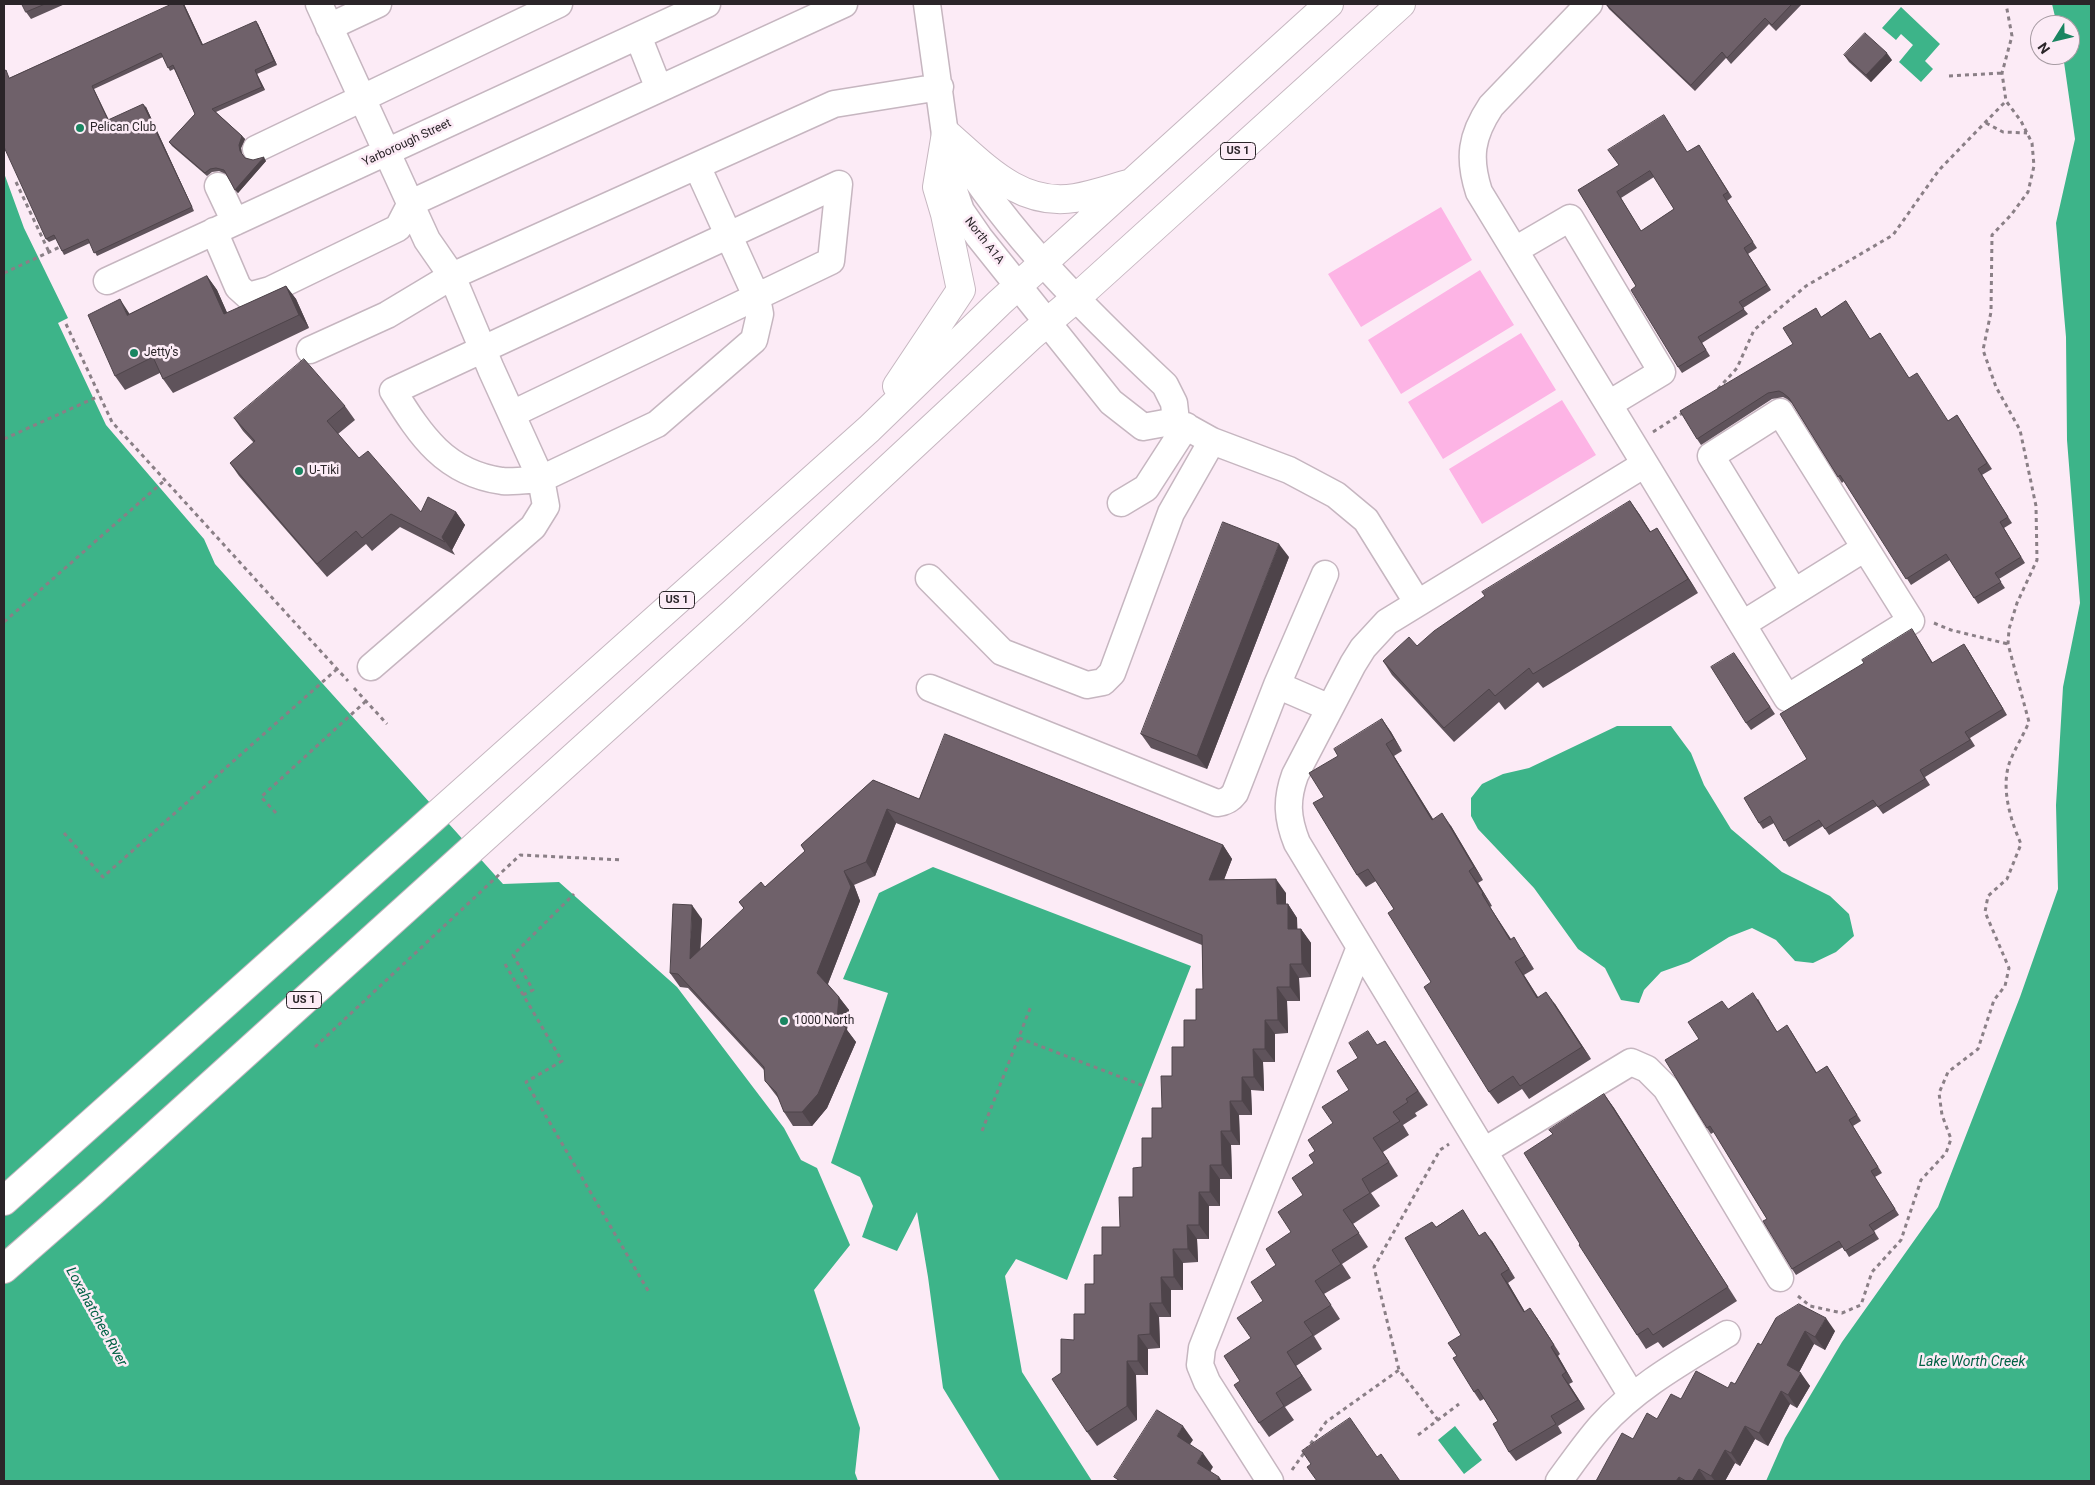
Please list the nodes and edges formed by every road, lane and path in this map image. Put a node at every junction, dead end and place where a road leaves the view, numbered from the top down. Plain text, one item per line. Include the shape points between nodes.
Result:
1 (378, 4) edge
2 (559, 4) edge
3 (707, 4) edge
4 (844, 4) edge
5 (928, 4) edge
6 (1329, 4) edge
7 (1401, 4) edge
8 (1589, 4) edge
9 (2006, 4) edge
10 (324, 15) edge
11 (638, 36) junction
12 (2002, 73) junction
13 (1949, 76) dead end
14 (940, 87) junction
15 (659, 89) junction
16 (362, 97) junction
17 (2006, 101) junction
18 (1986, 123) junction
19 (946, 133) junction
20 (2027, 133) junction
21 (256, 149) dead end
22 (387, 152) junction
23 (697, 166) junction
24 (16, 182) edge
25 (1132, 183) junction
26 (218, 186) dead end
27 (411, 203) junction
28 (225, 226) junction
29 (729, 236) junction
30 (60, 247) edge
31 (1515, 250) junction
32 (49, 252) junction
33 (1045, 263) junction
34 (4, 273) edge
35 (452, 276) junction
36 (107, 281) dead end
37 (1019, 286) junction
38 (757, 298) junction
39 (1075, 299) junction
40 (1048, 322) junction
41 (66, 324) dead end
42 (310, 350) dead end
43 (482, 350) junction
44 (1712, 393) edge
45 (99, 396) junction
46 (1609, 404) junction
47 (1690, 408) edge
48 (512, 414) junction
49 (1181, 424) junction
50 (868, 429) junction
51 (4, 439) edge
52 (1212, 441) junction
53 (1641, 458) junction
54 (540, 479) junction
55 (164, 480) junction
56 (1121, 503) dead end
57 (1865, 548) junction
58 (1324, 574) dead end
59 (929, 578) dead end
60 (1794, 592) junction
61 (1417, 602) junction
62 (1911, 621) junction
63 (4, 622) edge
64 (1743, 624) junction
65 (2008, 644) junction
66 (371, 667) dead end
67 (337, 669) junction
68 (1277, 685) junction
69 (930, 688) dead end
70 (366, 701) junction
71 (1330, 708) junction
72 (388, 724) dead end
73 (276, 813) dead end
74 (64, 833) dead end
75 (624, 860) dead end
76 (574, 894) dead end
77 (1360, 947) junction
78 (505, 964) dead end
79 (523, 995) junction
80 (1031, 1006) dead end
81 (1019, 1038) junction
82 (315, 1047) dead end
83 (1144, 1086) dead end
84 (982, 1131) dead end
85 (1477, 1141) junction
86 (4, 1201) edge
87 (4, 1269) edge
88 (1780, 1278) joint
89 (650, 1294) dead end
90 (1727, 1334) dead end
91 (1399, 1370) junction
92 (1632, 1396) junction
93 (1459, 1404) dead end
94 (1438, 1420) junction
95 (1418, 1435) dead end
96 (1279, 1478) edge
97 (1560, 1481) edge

1 - 10 street
2 - 16 street
3 - 11 street, Yarborough Street
4 - 15 street
5 - 14 street, North A1A
6 - 25 main road, US 1
7 - 39 main road, US 1
8 - 31 street via 1491,106 1474,138 1473,175
9 - 12 path via 2012,36
10 - 16 street
11 - 15 street
11 - 22 street, Yarborough Street
12 - 13 path
12 - 17 path
14 - 19 street, North A1A
14 - 23 street via 834,104
15 - 27 street
16 - 21 street
16 - 22 street
17 - 18 path
17 - 20 path
18 - 20 path via 2004,132
18 - 44 path via 1939,170 1893,235 1806,286 1754,330 1737,368
19 - 25 main road via 998,178 1031,196 1074,198
19 - 33 street, North A1A via 987,196
19 - 37 street, North A1A via 952,184 961,211
19 - 50 main road via 937,186 961,290
20 - 65 path via 2032,143 2034,166 2028,192 1992,235 1992,312 1983,350 1996,387 2020,430 2036,506 2037,560 2017,603
22 - 27 street
22 - 28 street, Yarborough Street
23 - 29 street
23 - 35 street
24 - 32 path
25 - 33 main road, US 1
26 - 28 street
27 - 28 street via 398,228 270,290 248,296 238,287
27 - 35 street via 427,240
28 - 36 street, Yarborough Street via 145,254
29 - 38 street
29 - 38 street via 838,184 831,261
29 - 43 street
30 - 32 path
31 - 46 street
31 - 46 street via 1570,218 1662,372
32 - 34 path
33 - 37 main road, US 1
33 - 39 street, North A1A
35 - 42 street via 387,315
35 - 43 street
37 - 40 street, North A1A
37 - 50 main road, US 1
38 - 48 street
38 - 54 street via 760,314 754,340 657,424
39 - 40 main road, US 1
39 - 49 street, North A1A via 1165,385
40 - 49 street, North A1A via 1111,402 1143,427
40 - 87 main road, US 1 via 732,614
41 - 45 path
43 - 48 street
43 - 54 street via 393,391 415,426 446,459 473,474 504,481
45 - 51 path
45 - 55 path via 112,422
46 - 53 street
47 - 53 path via 1652,432
48 - 54 street
49 - 52 street
49 - 56 street via 1146,488
50 - 86 main road, US 1
52 - 59 street via 1171,513 1112,674 1102,682 1087,685 1002,652
52 - 61 street via 1289,470 1352,507 1378,536
53 - 61 street
53 - 64 street
54 - 66 street via 546,506 533,527
55 - 63 path
55 - 67 path
57 - 60 street
57 - 60 street via 1780,412 1711,456
57 - 62 street
58 - 68 street
60 - 64 street
61 - 71 street via 1388,622 1363,648
62 - 64 street via 1787,698
62 - 65 path via 1920,617 1951,630
65 - 88 path via 2029,722 2008,766 2007,796 2012,824 2021,844 2007,879 1988,896 1986,912 2009,968 2005,986 1994,1000 1978,1049 1948,1072 1939,1092 1942,1115 1951,1139 1946,1153 1921,1180 1901,1240 1872,1272 1862,1305 1842,1313 1810,1306
67 - 70 path
67 - 74 path via 104,877
68 - 69 street via 1235,793 1217,803
68 - 71 street
70 - 72 path
70 - 73 path via 260,797
71 - 77 street via 1295,775 1287,809 1297,842
75 - 82 path via 520,855
76 - 79 path via 513,955 533,990
77 - 85 street
77 - 96 street via 1202,1348 1200,1365 1207,1382
78 - 79 path
79 - 89 path via 562,1061 526,1082
80 - 81 path
81 - 83 path
81 - 84 path
85 - 88 street via 1631,1062 1647,1069 1666,1088
85 - 91 path via 1440,1150 1374,1267
85 - 92 street
90 - 92 street
91 - 94 path
91 - 96 path via 1326,1422
92 - 97 street via 1602,1426
93 - 94 path
94 - 95 path

